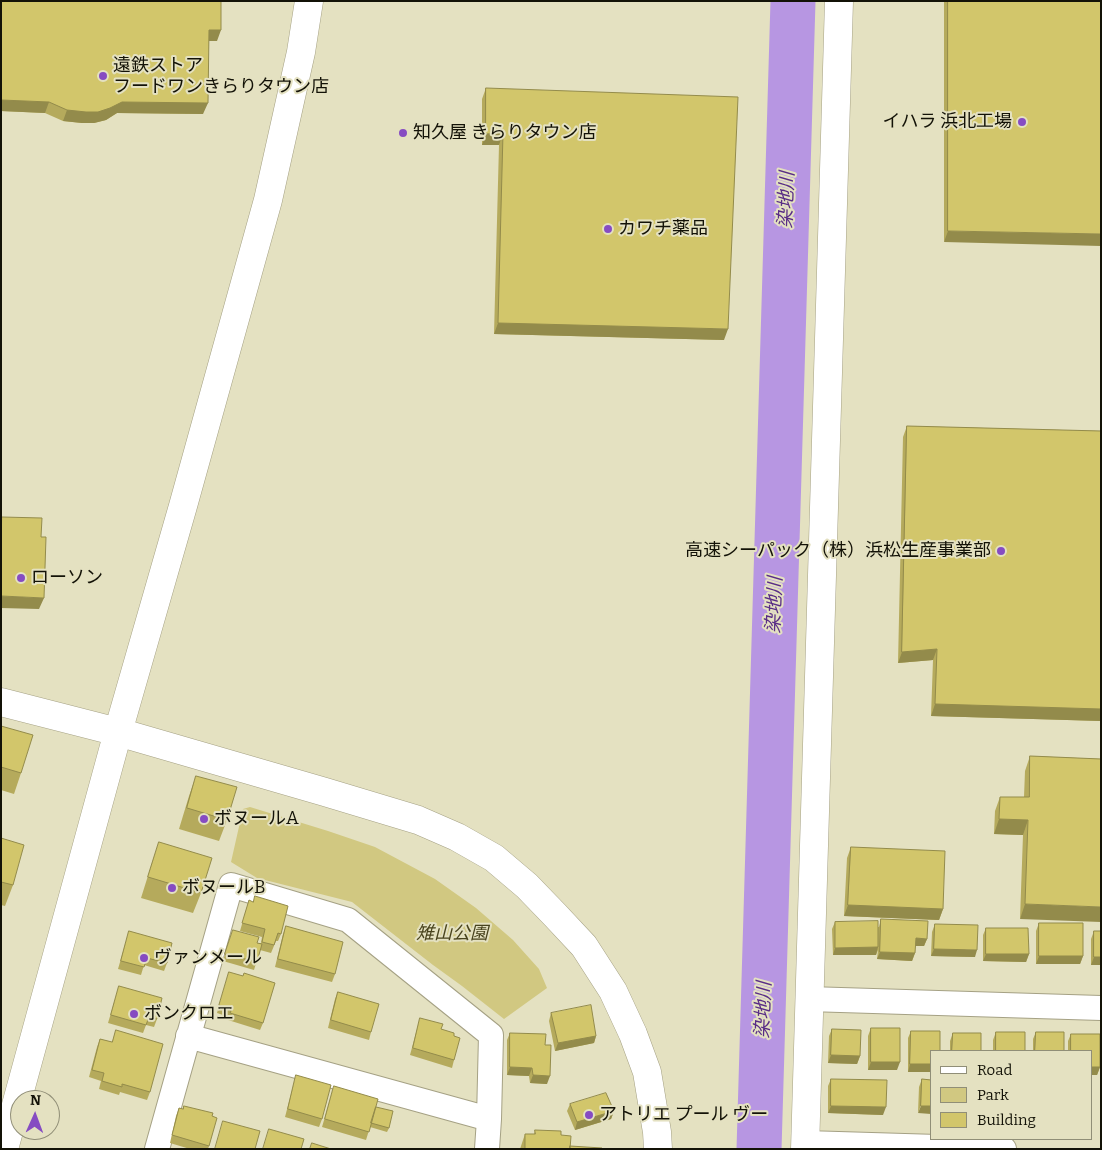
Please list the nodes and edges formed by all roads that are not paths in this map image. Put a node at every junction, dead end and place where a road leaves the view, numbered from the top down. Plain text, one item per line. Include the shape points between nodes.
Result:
1 (309, 1) edge
2 (838, 1) edge
3 (1, 702) edge
4 (118, 732) junction
5 (808, 1000) junction
6 (1101, 1008) edge
7 (188, 1036) junction
8 (489, 1120) junction
9 (805, 1146) edge
10 (4, 1149) edge
11 (157, 1149) edge
12 (487, 1149) edge
13 (658, 1149) edge
14 (1004, 1149) edge

1 - 4 street via 268,200
2 - 5 street
3 - 4 street
4 - 10 street
4 - 13 street via 418,820 494,858 527,886 584,946 613,991 647,1072
5 - 6 street
5 - 9 street
7 - 8 street
7 - 8 street via 231,885 348,920 491,1035
7 - 11 street
8 - 12 street
9 - 14 street

